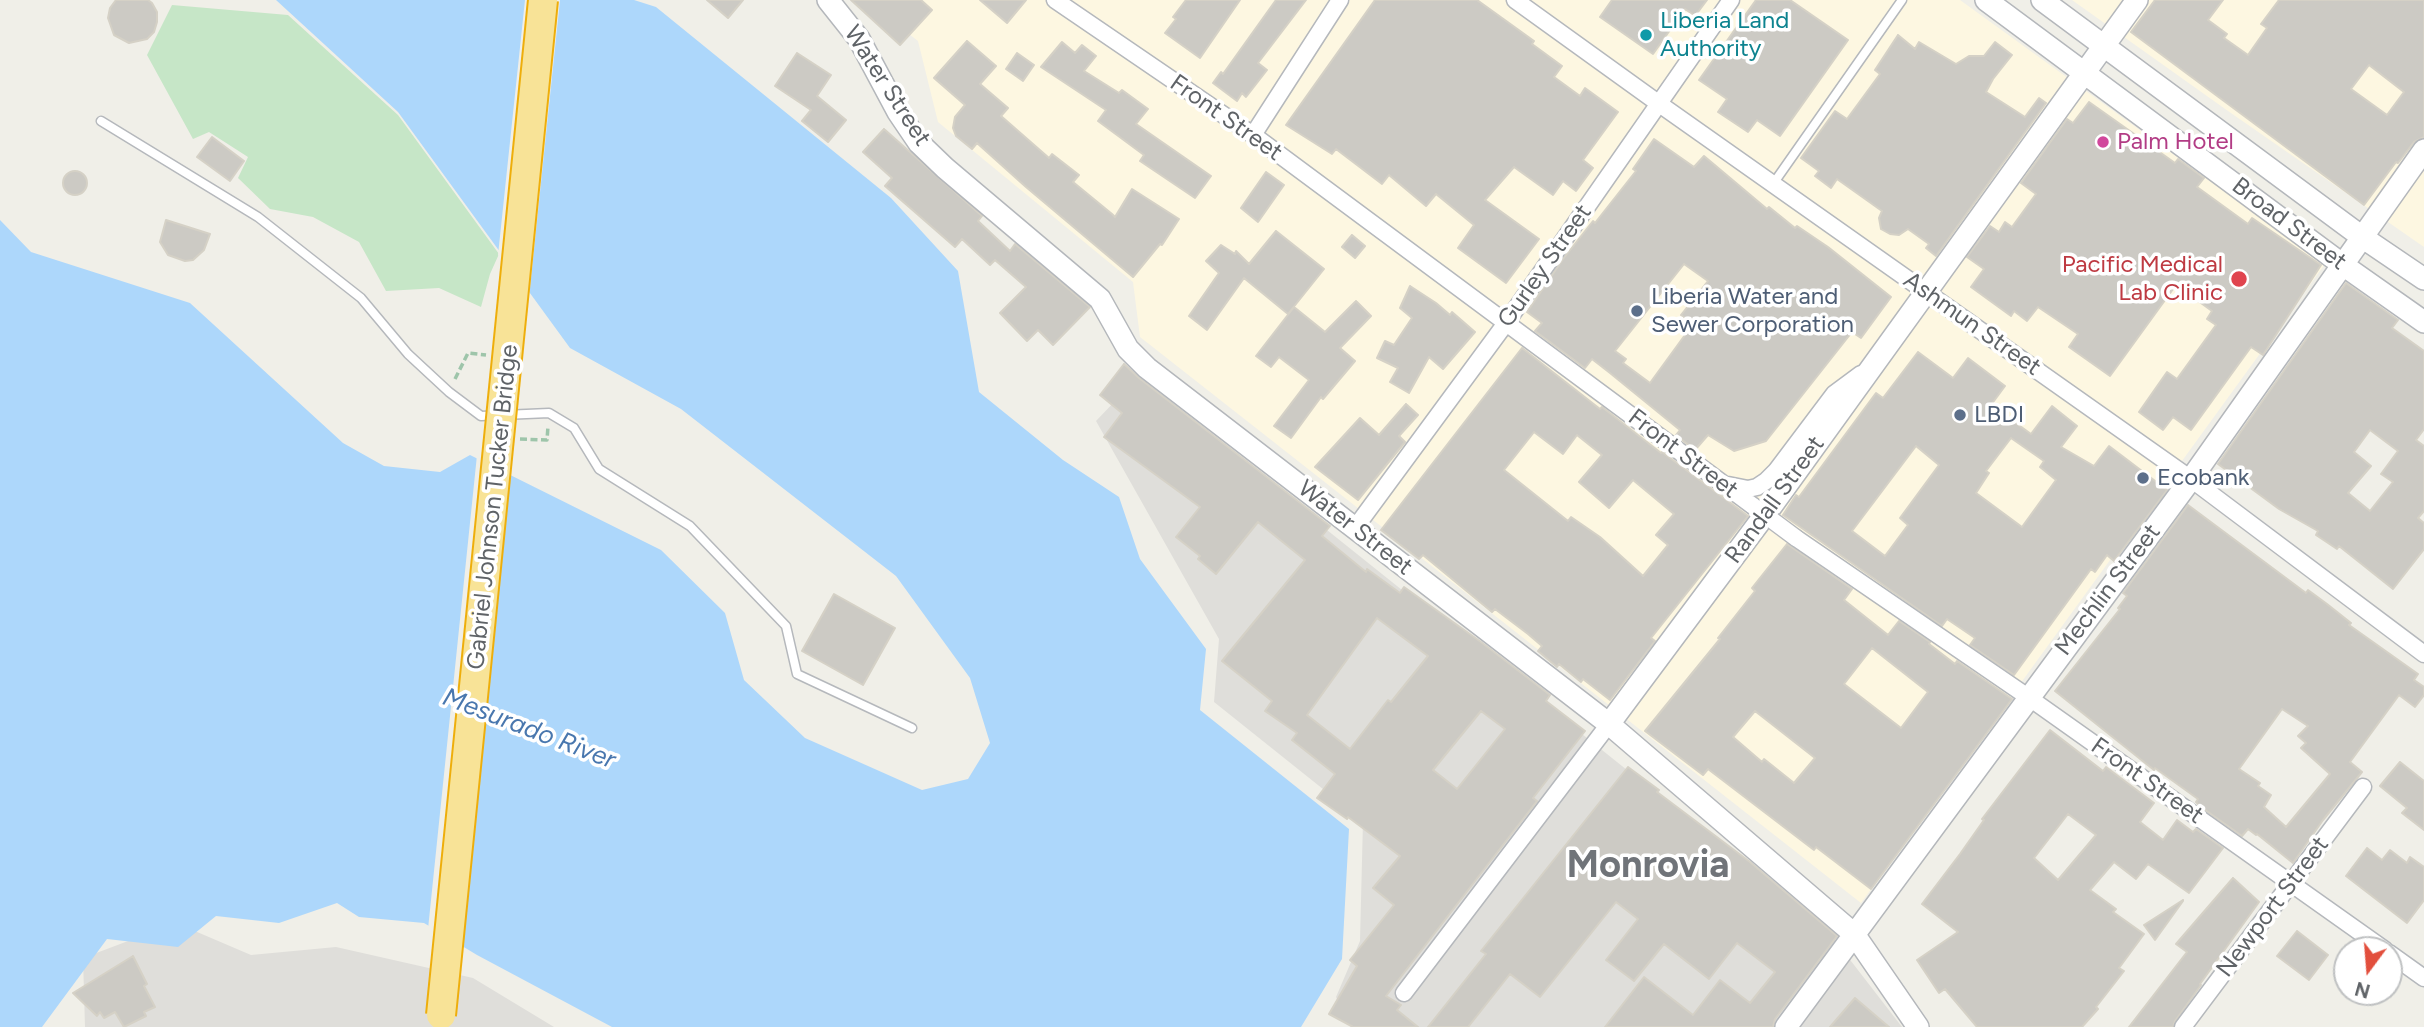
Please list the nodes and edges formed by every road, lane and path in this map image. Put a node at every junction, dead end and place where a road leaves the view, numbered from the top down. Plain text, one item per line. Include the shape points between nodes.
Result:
1 (543, 0) edge
2 (828, 0) edge
3 (1055, 0) edge
4 (1340, 0) edge
5 (1516, 0) edge
6 (1731, 0) edge
7 (1902, 0) edge
8 (1986, 0) edge
9 (2042, 0) edge
10 (2137, 0) edge
11 (2104, 45) junction
12 (2085, 72) junction
13 (1658, 103) junction
14 (101, 121) dead end
15 (1253, 135) junction
16 (2424, 150) edge
17 (1773, 184) junction
18 (2362, 237) junction
19 (2343, 265) junction
20 (2424, 279) edge
21 (1926, 290) junction
22 (2424, 322) edge
23 (1506, 323) junction
24 (491, 356) dead end
25 (1869, 369) junction
26 (449, 392) junction
27 (549, 413) junction
28 (511, 439) dead end
29 (2191, 479) junction
30 (1723, 484) junction
31 (1354, 528) junction
32 (2424, 654) edge
33 (2028, 697) junction
34 (1609, 724) junction
35 (912, 728) dead end
36 (2363, 787) dead end
37 (2290, 882) junction
38 (1854, 934) junction
39 (2366, 936) edge
40 (2403, 963) edge
41 (2424, 978) edge
42 (1404, 993) dead end
43 (441, 1015) dead end
44 (1786, 1027) edge
45 (1918, 1027) edge
46 (2183, 1027) edge

1 - 43 highway, Gabriel Johnson Tucker Bridge, bridge
2 - 31 street, Water Street via 859,39 919,143 1100,299 1128,349 1147,368
3 - 15 street, Front Street
4 - 15 street
5 - 13 street, Ashmun Street
6 - 13 street, Gurley Street
7 - 17 lane
8 - 12 street, Broad Street
9 - 11 street, Broad Street
10 - 11 street, Randall Street
11 - 12 street, Randall Street
11 - 18 street, Broad Street
12 - 19 street, Broad Street
12 - 21 street, Randall Street
13 - 17 street, Ashmun Street
13 - 23 street, Gurley Street
14 - 26 lane via 258,217 360,298 408,354
15 - 23 street, Front Street
16 - 18 street, Mechlin Street
17 - 21 street, Ashmun Street
18 - 19 street, Mechlin Street
18 - 20 street, Broad Street
19 - 22 street, Broad Street
19 - 29 street, Mechlin Street
21 - 25 street, Randall Street
21 - 29 street, Ashmun Street
23 - 30 street, Front Street
23 - 31 street, Gurley Street
24 - 26 path via 468,353
25 - 30 street via 1835,394 1766,481 1748,489
25 - 34 street, Randall Street
26 - 27 lane via 481,416
27 - 28 path via 547,440
27 - 35 lane via 574,428 599,469 690,526 786,625 797,674
29 - 32 street, Ashmun Street
29 - 33 street, Mechlin Street
30 - 33 street, Front Street, bridge
31 - 34 street, Water Street
33 - 37 street, Front Street
33 - 38 street, Mechlin Street
34 - 38 street, Water Street
34 - 42 street, Randall Street
36 - 37 street, Newport Street
37 - 39 street, Front Street
37 - 46 street, Newport Street
38 - 44 street, Mechlin Street
38 - 45 street, Water Street
40 - 41 street, Front Street

